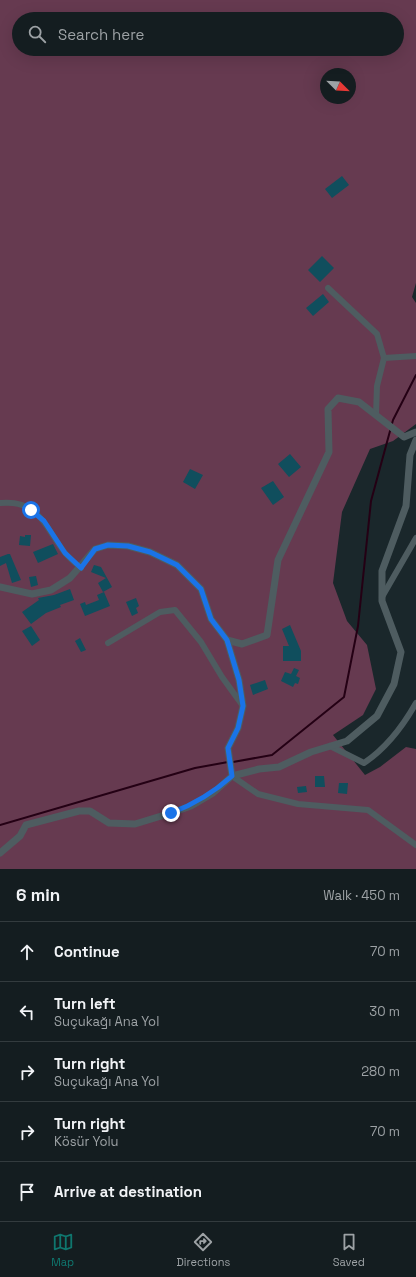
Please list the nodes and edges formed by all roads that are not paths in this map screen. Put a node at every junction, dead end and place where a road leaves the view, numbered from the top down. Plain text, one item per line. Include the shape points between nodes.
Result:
1 (328, 288) dead end
2 (416, 356) edge
3 (384, 358) junction
4 (376, 415) junction
5 (416, 432) edge
6 (416, 440) edge
7 (0, 503) edge
8 (416, 538) edge
9 (81, 568) junction
10 (0, 587) edge
11 (382, 597) junction
12 (227, 640) junction
13 (108, 643) dead end
14 (416, 703) edge
15 (243, 706) junction
16 (330, 746) junction
17 (232, 776) junction
18 (416, 845) edge
19 (0, 854) edge

1 - 3 street via 377,334
2 - 3 street
3 - 4 street via 377,386
4 - 5 street via 404,437
4 - 12 street via 359,402 338,398 328,409 329,452 278,560 267,635 242,644
6 - 11 street via 410,455 406,506 382,571
7 - 9 street via 20,504 44,521 65,553
8 - 11 street
9 - 10 street via 51,590 32,594
9 - 12 street via 95,549 108,545 128,546 150,552 177,565 201,589 211,619
11 - 16 street via 401,652 394,684 377,716 347,741
12 - 15 street via 239,680
13 - 15 street via 160,612 176,610 201,642
14 - 16 street via 378,753 364,763
15 - 17 street via 238,728 228,748
16 - 17 street via 279,767
17 - 18 street via 258,794 298,804 368,810
17 - 19 street via 191,806 135,824 109,823 90,811 79,811 26,825 20,836

